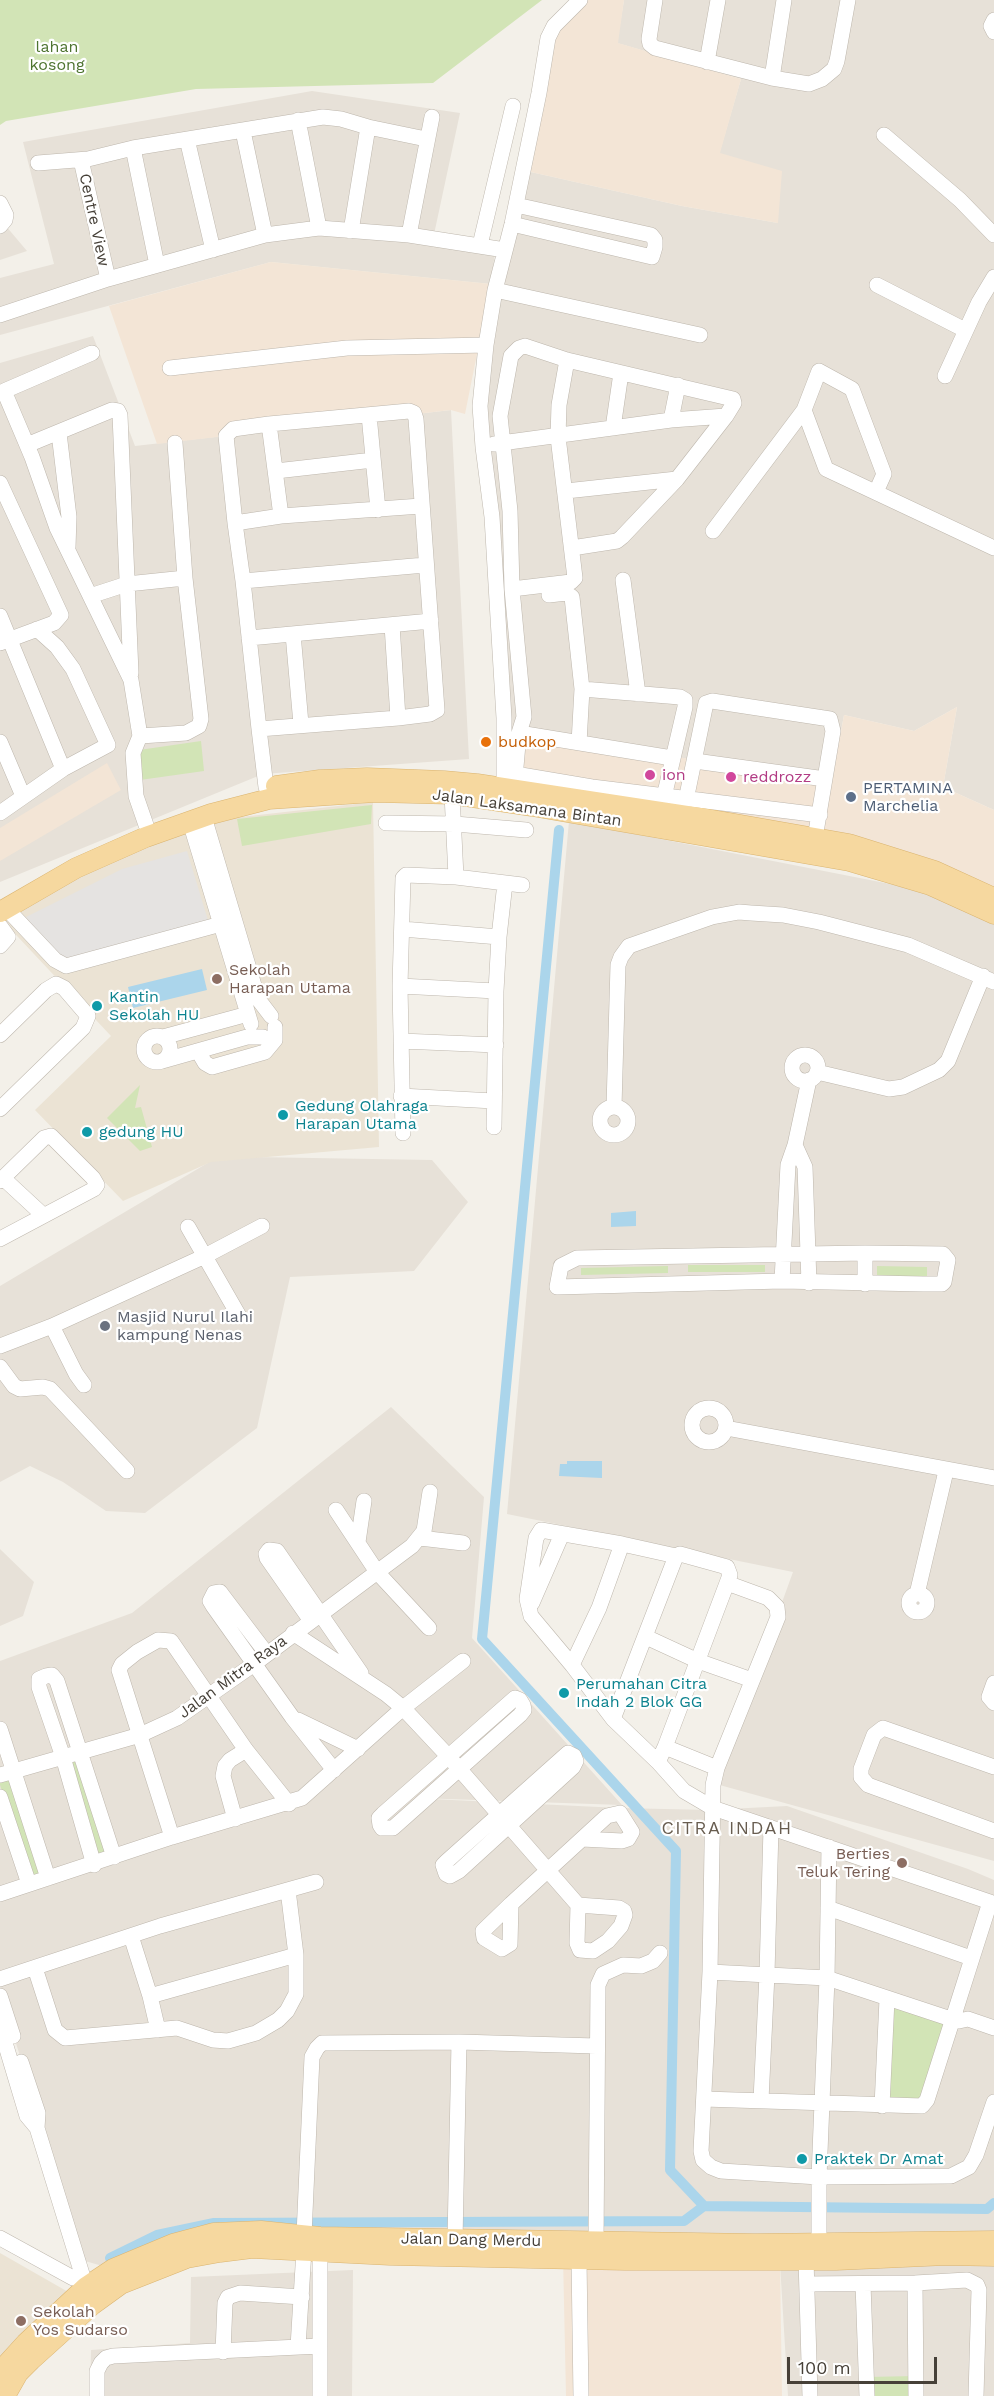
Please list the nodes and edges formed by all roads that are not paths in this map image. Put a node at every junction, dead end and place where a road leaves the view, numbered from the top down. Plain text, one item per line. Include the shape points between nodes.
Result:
1 (580, 0) edge
2 (655, 0) edge
3 (718, 0) edge
4 (784, 0) edge
5 (848, 0) edge
6 (994, 20) edge
7 (994, 32) edge
8 (707, 62) junction
9 (771, 78) junction
10 (513, 105) dead end
11 (432, 117) dead end
12 (298, 120) junction
13 (368, 127) junction
14 (243, 131) junction
15 (884, 135) dead end
16 (426, 138) junction
17 (187, 139) junction
18 (133, 148) junction
19 (81, 160) junction
20 (38, 163) dead end
21 (0, 203) edge
22 (516, 205) junction
23 (566, 216) junction
24 (512, 224) junction
25 (0, 226) edge
26 (319, 228) junction
27 (351, 231) junction
28 (266, 235) junction
29 (994, 235) edge
30 (409, 236) junction
31 (563, 236) junction
32 (480, 245) junction
33 (213, 250) junction
34 (505, 250) junction
35 (157, 265) junction
36 (994, 277) edge
37 (108, 279) junction
38 (877, 285) dead end
39 (495, 290) junction
40 (0, 315) edge
41 (965, 330) junction
42 (700, 335) dead end
43 (486, 345) junction
44 (92, 353) dead end
45 (567, 360) junction
46 (170, 368) dead end
47 (621, 373) junction
48 (945, 376) dead end
49 (678, 385) junction
50 (804, 410) junction
51 (369, 415) junction
52 (726, 416) junction
53 (671, 420) junction
54 (269, 424) junction
55 (613, 428) junction
56 (59, 433) junction
57 (558, 437) junction
58 (175, 443) dead end
59 (502, 444) junction
60 (27, 445) junction
61 (483, 447) junction
62 (373, 460) junction
63 (276, 471) junction
64 (677, 479) junction
65 (0, 483) edge
66 (566, 491) junction
67 (876, 492) junction
68 (421, 506) junction
69 (378, 510) junction
70 (281, 516) junction
71 (235, 523) junction
72 (713, 531) dead end
73 (68, 548) junction
74 (573, 548) junction
75 (994, 549) edge
76 (425, 565) junction
77 (185, 578) junction
78 (623, 580) dead end
79 (243, 581) junction
80 (127, 584) junction
81 (513, 594) junction
82 (90, 596) junction
83 (0, 616) edge
84 (431, 621) junction
85 (392, 625) junction
86 (37, 629) junction
87 (293, 634) junction
88 (249, 638) junction
89 (5, 641) edge
90 (131, 680) junction
91 (582, 689) junction
92 (638, 694) junction
93 (398, 718) junction
94 (301, 724) junction
95 (259, 729) junction
96 (519, 733) junction
97 (140, 736) junction
98 (0, 742) edge
99 (579, 743) junction
100 (672, 758) junction
101 (695, 761) junction
102 (63, 770) junction
103 (825, 779) junction
104 (511, 784) junction
105 (266, 787) junction
106 (452, 794) junction
107 (591, 794) junction
108 (23, 796) junction
109 (664, 796) junction
110 (686, 800) junction
111 (0, 813) edge
112 (820, 815) junction
113 (197, 819) junction
114 (386, 823) dead end
115 (454, 824) junction
116 (146, 825) junction
117 (526, 830) dead end
118 (815, 838) junction
119 (73, 862) junction
120 (456, 877) junction
121 (505, 883) junction
122 (522, 885) dead end
123 (994, 898) edge
124 (2, 911) edge
125 (994, 914) edge
126 (220, 924) junction
127 (402, 929) junction
128 (499, 937) junction
129 (0, 946) edge
130 (989, 979) edge
131 (400, 986) junction
132 (496, 991) junction
133 (250, 1019) junction
134 (270, 1027) junction
135 (0, 1035) edge
136 (163, 1037) junction
137 (401, 1041) junction
138 (496, 1045) junction
139 (162, 1061) junction
140 (0, 1087) edge
141 (401, 1096) junction
142 (12, 1098) junction
143 (494, 1101) junction
144 (614, 1107) dead end
145 (0, 1109) edge
146 (494, 1127) dead end
147 (403, 1133) dead end
148 (795, 1144) junction
149 (2, 1180) edge
150 (43, 1215) junction
151 (262, 1226) dead end
152 (188, 1227) dead end
153 (0, 1239) edge
154 (865, 1253) junction
155 (808, 1254) junction
156 (782, 1255) junction
157 (205, 1256) junction
158 (678, 1256) junction
159 (782, 1281) junction
160 (809, 1282) junction
161 (677, 1284) junction
162 (865, 1284) junction
163 (239, 1316) dead end
164 (52, 1326) junction
165 (0, 1347) edge
166 (0, 1367) edge
167 (84, 1385) dead end
168 (726, 1428) dead end
169 (127, 1471) dead end
170 (946, 1471) junction
171 (994, 1478) edge
172 (430, 1492) dead end
173 (364, 1501) dead end
174 (336, 1510) dead end
175 (562, 1534) junction
176 (420, 1538) junction
177 (358, 1542) junction
178 (463, 1543) dead end
179 (622, 1544) junction
180 (676, 1556) junction
181 (377, 1572) junction
182 (727, 1582) junction
183 (917, 1594) dead end
184 (529, 1611) junction
185 (317, 1618) junction
186 (429, 1628) dead end
187 (294, 1633) junction
188 (646, 1637) junction
189 (267, 1654) junction
190 (463, 1661) dead end
191 (698, 1661) junction
192 (254, 1664) junction
193 (573, 1665) junction
194 (752, 1680) junction
195 (368, 1683) junction
196 (994, 1683) edge
197 (209, 1696) junction
198 (994, 1703) edge
199 (403, 1708) junction
200 (292, 1717) junction
201 (613, 1719) junction
202 (0, 1729) edge
203 (140, 1735) junction
204 (665, 1747) junction
205 (358, 1749) junction
206 (246, 1750) junction
207 (79, 1752) junction
208 (447, 1756) junction
209 (63, 1757) junction
210 (658, 1762) junction
211 (994, 1767) edge
212 (717, 1768) junction
213 (459, 1769) junction
214 (334, 1770) junction
215 (7, 1773) edge
216 (0, 1797) edge
217 (289, 1804) junction
218 (713, 1808) junction
219 (235, 1819) junction
220 (503, 1820) junction
221 (771, 1828) junction
222 (994, 1831) edge
223 (172, 1837) junction
224 (582, 1839) dead end
225 (829, 1847) junction
226 (114, 1857) junction
227 (94, 1864) junction
228 (549, 1871) junction
229 (48, 1878) junction
230 (316, 1882) dead end
231 (29, 1884) junction
232 (288, 1890) junction
233 (0, 1894) edge
234 (511, 1904) dead end
235 (578, 1905) dead end
236 (828, 1908) junction
237 (131, 1936) junction
238 (660, 1953) dead end
239 (296, 1954) junction
240 (971, 1958) junction
241 (34, 1968) junction
242 (710, 1972) junction
243 (767, 1974) junction
244 (827, 1978) junction
245 (0, 1979) edge
246 (0, 1996) edge
247 (150, 1996) junction
248 (886, 1999) junction
249 (955, 2020) junction
250 (0, 2026) edge
251 (994, 2028) edge
252 (158, 2030) junction
253 (994, 2039) edge
254 (459, 2042) junction
255 (596, 2046) junction
256 (704, 2099) junction
257 (761, 2100) junction
258 (994, 2102) edge
259 (822, 2103) junction
260 (882, 2106) junction
261 (37, 2128) junction
262 (819, 2184) junction
263 (456, 2228) junction
264 (595, 2228) junction
265 (307, 2235) junction
266 (0, 2238) edge
267 (994, 2241) edge
268 (819, 2244) junction
269 (487, 2248) junction
270 (960, 2248) junction
271 (994, 2256) edge
272 (579, 2259) junction
273 (806, 2259) junction
274 (84, 2280) junction
275 (915, 2283) junction
276 (807, 2284) junction
277 (863, 2284) junction
278 (302, 2297) junction
279 (320, 2346) junction
280 (298, 2347) junction
281 (223, 2352) junction
282 (978, 2356) junction
283 (994, 2357) edge
284 (8, 2372) edge
285 (5, 2396) edge
286 (97, 2396) edge
287 (320, 2396) edge
288 (581, 2396) edge
289 (810, 2396) edge
290 (867, 2396) edge
291 (916, 2396) edge
292 (976, 2396) edge

1 - 22 street via 554,26 548,38
2 - 8 street via 650,45
3 - 8 street
4 - 9 street
5 - 9 street via 834,69 809,84
6 - 7 street
8 - 9 street
10 - 32 street
11 - 16 street
12 - 13 street, Centre View via 331,117
12 - 14 street, Centre View
12 - 26 street
13 - 16 street, Centre View
13 - 27 street
14 - 17 street, Centre View
14 - 28 street
15 - 29 street via 960,200
16 - 30 street
17 - 18 street, Centre View
17 - 33 street
18 - 19 street, Centre View
18 - 35 street
19 - 20 street, Centre View
19 - 37 street, Centre View
21 - 25 street via 6,215
22 - 23 street
22 - 24 street
23 - 31 street
23 - 31 street via 651,235 655,247 652,257
24 - 31 street
24 - 34 street
26 - 27 street, Centre View
26 - 28 street, Centre View
27 - 30 street, Centre View
28 - 33 street, Centre View
30 - 32 street, Centre View
32 - 34 street, Centre View
33 - 35 street, Centre View
34 - 39 street
35 - 37 street, Centre View
36 - 41 street
37 - 40 street, Centre View
38 - 41 street
39 - 42 street
39 - 43 street
41 - 48 street
43 - 46 street via 347,348
43 - 61 street via 480,406
44 - 60 street via 4,391
45 - 47 street
45 - 57 street
45 - 59 street via 525,346 514,351 501,405
47 - 49 street
47 - 55 street
49 - 52 street via 732,398 734,404
49 - 53 street
50 - 67 street via 826,469
50 - 67 street via 819,371 852,389 884,474
50 - 72 street
51 - 54 street
51 - 62 street
51 - 68 street via 414,413
52 - 53 street
52 - 64 street
53 - 55 street
54 - 63 street
54 - 71 street via 233,429 226,436
55 - 57 street
56 - 60 street
56 - 73 street via 69,517
56 - 80 street via 112,410 118,411
57 - 59 street
57 - 66 street
58 - 77 street
59 - 61 street
59 - 81 street via 510,512
60 - 73 street
61 - 104 street via 492,517
62 - 63 street
62 - 69 street
63 - 70 street
64 - 66 street
64 - 74 street via 617,541
65 - 86 street via 61,615 54,623
66 - 74 street
67 - 75 street
68 - 69 street
68 - 76 street
69 - 70 street
70 - 71 street
71 - 79 street
73 - 82 street
74 - 81 street via 573,581
76 - 79 street
76 - 84 street
77 - 80 street
77 - 97 street via 202,714 199,726 186,733
78 - 92 street
79 - 88 street
80 - 82 street
80 - 90 street
81 - 91 street via 566,593 572,597
81 - 96 street via 524,717
82 - 90 street
83 - 89 street
84 - 85 street
84 - 93 street via 437,710
85 - 87 street
85 - 93 street
86 - 89 street
86 - 102 street via 69,663 108,745
87 - 88 street
87 - 94 street
88 - 95 street
89 - 102 street
90 - 97 street
91 - 92 street
91 - 99 street
92 - 100 street via 685,700
93 - 94 street
94 - 95 street
95 - 105 street
96 - 99 street
96 - 104 street
97 - 116 street via 133,748 136,796
98 - 108 street
99 - 100 street
100 - 109 street
101 - 103 street
101 - 103 street via 704,707 712,701 830,719 833,731
101 - 110 street
102 - 108 street
103 - 112 street
104 - 105 main road, Jalan Laksamana Bintan via 367,778
104 - 107 main road, Jalan Laksamana Bintan
105 - 116 main road, Jalan Laksamana Bintan
106 - 113 main road, Jalan Laksamana Bintan via 375,792 269,799
106 - 115 street
106 - 125 main road, Jalan Laksamana Bintan via 849,861 930,885
107 - 109 street
107 - 118 main road, Jalan Laksamana Bintan
108 - 111 street
109 - 110 street
110 - 112 street
112 - 118 street
113 - 119 main road, Jalan Laksamana Bintan
113 - 126 street
113 - 134 street
114 - 115 street
115 - 117 street
115 - 120 street
116 - 119 main road, Jalan Laksamana Bintan
118 - 123 main road, Jalan Laksamana Bintan via 849,844 935,871
119 - 124 main road, Jalan Laksamana Bintan
120 - 121 street
120 - 127 street via 406,875
121 - 122 street
121 - 128 street
124 - 126 street via 66,966
124 - 129 street via 8,937
126 - 133 street
127 - 128 street
127 - 131 street
128 - 132 street
130 - 144 street via 908,945 783,915 739,912 642,940 629,946 618,965
130 - 148 street via 948,1061 939,1070 903,1087 889,1089 813,1076
131 - 132 street
131 - 137 street
132 - 138 street
133 - 134 street via 261,1013
133 - 134 street via 255,1034
133 - 136 street
134 - 139 street via 275,1040 266,1052 212,1067 198,1051
135 - 142 street via 56,984 88,1016 84,1028
136 - 139 street via 170,1047
136 - 139 street via 151,1038 144,1049 150,1060
137 - 138 street
137 - 141 street
138 - 143 street
140 - 142 street
141 - 143 street
141 - 147 street
142 - 145 street
143 - 146 street
148 - 155 street via 805,1167
148 - 156 street via 788,1165
149 - 150 street
149 - 150 street via 44,1138 53,1137 97,1185
150 - 153 street
151 - 157 street
152 - 157 street
154 - 155 street
154 - 162 street
154 - 162 street via 940,1253 948,1260 942,1284
155 - 156 street
155 - 160 street
156 - 158 street
156 - 159 street
157 - 163 street
157 - 164 street
158 - 161 street
158 - 161 street via 568,1260 561,1266 557,1287
159 - 160 street
159 - 161 street
160 - 162 street
164 - 165 street
164 - 167 street
166 - 169 street via 20,1389 50,1389
168 - 170 street
170 - 171 street
170 - 183 street
172 - 176 street
173 - 177 street
174 - 177 street
175 - 179 street
175 - 184 street
175 - 184 street via 541,1530 537,1533 527,1599
176 - 178 street
176 - 181 street, Jalan Mitra Raya
177 - 181 street
179 - 180 street
179 - 193 street
180 - 182 street via 728,1567
180 - 188 street
181 - 185 street, Jalan Mitra Raya
181 - 186 street
182 - 191 street
182 - 194 street via 768,1598 777,1607 778,1617
184 - 193 street
185 - 187 street, Jalan Mitra Raya
185 - 195 street
187 - 189 street, Jalan Mitra Raya
187 - 195 street
188 - 191 street
188 - 201 street
189 - 192 street, Jalan Mitra Raya
189 - 192 street via 220,1592 214,1593 210,1601
190 - 199 street
191 - 194 street
191 - 204 street
192 - 197 street, Jalan Mitra Raya
192 - 200 street
193 - 201 street
194 - 212 street
195 - 199 street
196 - 198 street via 989,1697
197 - 203 street, Jalan Mitra Raya via 177,1718
197 - 203 street via 171,1641 158,1640 148,1645 119,1670
197 - 206 street
199 - 205 street
199 - 208 street
200 - 205 street
200 - 214 street
201 - 210 street
202 - 215 street
203 - 207 street, Jalan Mitra Raya
203 - 223 street
204 - 210 street
204 - 212 street
205 - 214 street
206 - 217 street
206 - 219 street via 230,1760 223,1776
207 - 209 street, Jalan Mitra Raya
207 - 209 street via 57,1681 46,1676 38,1683
207 - 226 street
208 - 213 street
208 - 213 street via 508,1702 520,1700 524,1710 520,1715
208 - 213 street via 383,1814 380,1825 393,1828
209 - 215 street, Jalan Mitra Raya
209 - 227 street
210 - 218 street via 684,1791
211 - 222 street via 883,1728 874,1735 861,1769 861,1777 868,1785
212 - 218 street
213 - 220 street
214 - 217 street via 302,1798
215 - 229 street
216 - 231 street
217 - 219 street
218 - 221 street
218 - 242 street
219 - 223 street
220 - 220 street via 573,1767 574,1756 563,1756
220 - 228 street
221 - 225 street
221 - 243 street
223 - 226 street
224 - 228 street
225 - 236 street
225 - 240 street via 990,1902
226 - 227 street
227 - 229 street
228 - 234 street
228 - 235 street
229 - 231 street
230 - 232 street
231 - 233 street
232 - 237 street
232 - 239 street
236 - 240 street
236 - 244 street
237 - 241 street
237 - 247 street
238 - 255 street via 640,1966 623,1965 603,1974 598,1985
239 - 247 street
239 - 252 street via 296,1994 287,2011 269,2026 228,2041 180,2029
240 - 249 street
241 - 245 street
241 - 252 street via 55,2030 62,2036
242 - 243 street
242 - 256 street
243 - 244 street
243 - 257 street
244 - 248 street
244 - 259 street
246 - 261 street via 38,2113
247 - 252 street
248 - 249 street
248 - 260 street
249 - 251 street via 968,2019
249 - 253 street via 965,2029
249 - 260 street via 925,2103 919,2107
250 - 261 street via 27,2116
254 - 255 street
254 - 263 street
254 - 265 street via 332,2042 317,2048 312,2057
255 - 264 street
256 - 257 street
256 - 262 street via 701,2151 711,2167
257 - 259 street
258 - 262 street via 976,2155 969,2167 960,2172 951,2176
259 - 260 street
259 - 262 street
261 - 274 street
262 - 268 street
263 - 265 main road, Jalan Dang Merdu
263 - 269 main road, Jalan Dang Merdu
264 - 268 main road, Jalan Dang Merdu
264 - 269 main road, Jalan Dang Merdu
265 - 269 main road, Jalan Dang Merdu
265 - 274 main road, Jalan Dang Merdu via 261,2231 214,2233 173,2244
265 - 278 street
265 - 279 street
265 - 284 main road, Jalan Dang Merdu via 187,2258 121,2284
266 - 274 street via 73,2278
267 - 270 main road, Jalan Dang Merdu
268 - 270 main road, Jalan Dang Merdu
269 - 272 main road, Jalan Dang Merdu
270 - 271 main road, Jalan Dang Merdu
270 - 273 main road, Jalan Dang Merdu
272 - 273 main road, Jalan Dang Merdu
272 - 288 street
273 - 276 street
274 - 284 main road, Jalan Dang Merdu
275 - 277 street
275 - 282 street via 967,2280 977,2285
275 - 291 street
276 - 277 street
276 - 289 street
277 - 290 street
278 - 280 street
278 - 281 street via 228,2297
279 - 280 street
279 - 287 street
280 - 281 street
281 - 286 street via 106,2358 97,2371
282 - 283 street
282 - 292 street
284 - 285 main road, Jalan Dang Merdu

